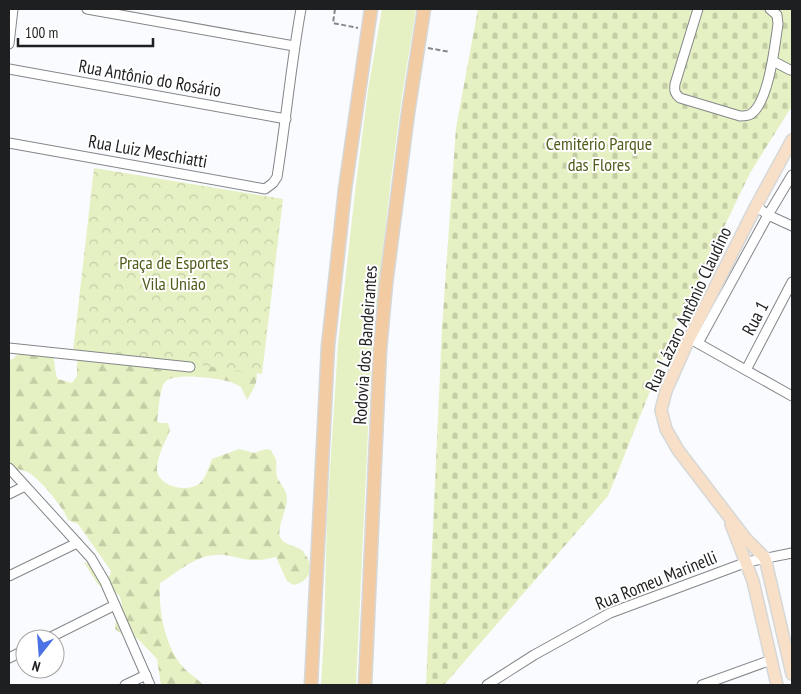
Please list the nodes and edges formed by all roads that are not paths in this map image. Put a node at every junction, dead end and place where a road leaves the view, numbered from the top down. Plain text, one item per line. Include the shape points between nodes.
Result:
1 (13, 9) edge
2 (87, 9) edge
3 (301, 9) edge
4 (371, 9) edge
5 (424, 9) edge
6 (698, 9) edge
7 (770, 9) edge
8 (9, 44) edge
9 (294, 46) junction
10 (773, 61) junction
11 (9, 69) edge
12 (790, 70) dead end
13 (286, 119) junction
14 (792, 140) edge
15 (9, 143) edge
16 (792, 175) edge
17 (756, 206) junction
18 (768, 215) junction
19 (792, 226) edge
20 (792, 282) edge
21 (694, 341) junction
22 (9, 348) edge
23 (190, 367) dead end
24 (746, 370) junction
25 (792, 394) edge
26 (9, 468) edge
27 (25, 486) junction
28 (9, 494) edge
29 (727, 513) junction
30 (77, 543) junction
31 (792, 553) edge
32 (765, 558) junction
33 (746, 562) junction
34 (9, 576) edge
35 (116, 605) junction
36 (65, 630) edge
37 (790, 657) edge
38 (771, 660) junction
39 (792, 674) edge
40 (146, 675) junction
41 (125, 685) edge
42 (150, 685) edge
43 (311, 685) edge
44 (365, 685) edge
45 (487, 685) edge
46 (702, 685) edge
47 (777, 685) edge

1 - 8 street
2 - 9 street
3 - 9 street
4 - 43 highway, Rodovia dos Bandeirantes via 345,189 328,346
5 - 44 highway, Rodovia dos Bandeirantes via 380,350
6 - 10 street via 674,84 680,98 740,116 750,115 756,110 769,81
7 - 10 street via 778,24
9 - 13 street
10 - 12 street
11 - 13 street, Rua Antônio do Rosário
13 - 15 street, Rua Luiz Meschiatti via 277,176 274,183 265,189
14 - 17 main road, Rua Lázaro Antônio Claudino
16 - 18 street
17 - 18 street
17 - 21 main road, Rua Lázaro Antônio Claudino
18 - 19 street
18 - 21 street
20 - 24 street, Rua 1
21 - 24 street
21 - 29 main road, Rua Lázaro Antônio Claudino via 666,392 661,410 666,429 678,450
22 - 23 street
24 - 25 street
26 - 27 street
27 - 28 street
27 - 30 street
29 - 32 main road, Rua Lázaro Antônio Claudino
29 - 33 main road, Rua Lázaro Antônio Claudino
30 - 34 street
30 - 35 street via 91,558
31 - 32 street, Rua Romeu Marinelli
32 - 33 street, Rua Romeu Marinelli
32 - 37 main road
33 - 38 main road, Rua Lázaro Antônio Claudino
33 - 45 street, Rua Romeu Marinelli via 610,613
35 - 36 street
35 - 40 street
37 - 39 main road
38 - 46 street
38 - 47 main road, Rua Lázaro Antônio Claudino
40 - 41 street
40 - 42 street

